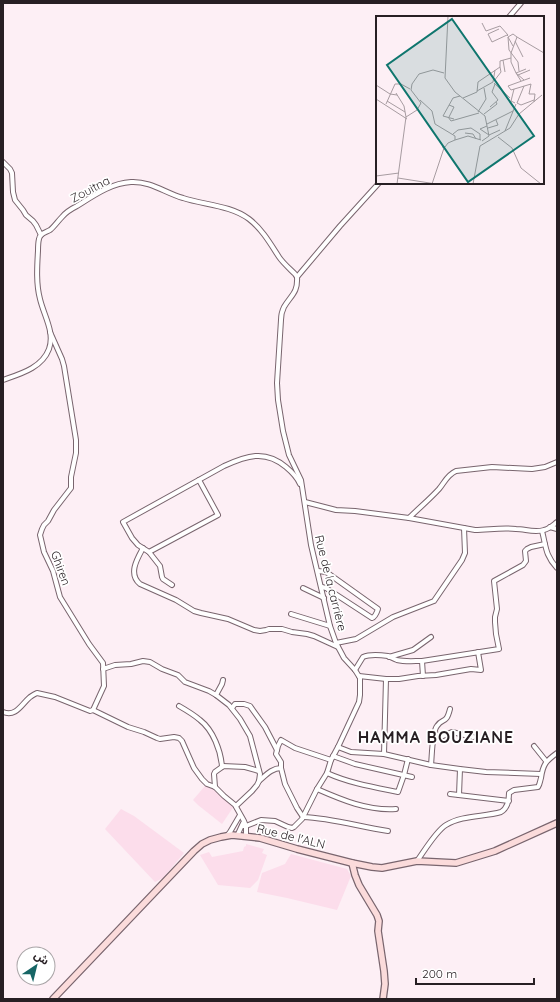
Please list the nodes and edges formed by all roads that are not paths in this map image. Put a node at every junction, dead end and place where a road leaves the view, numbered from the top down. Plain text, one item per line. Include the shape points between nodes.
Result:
1 (521, 3) edge
2 (510, 16) edge
3 (3, 162) edge
4 (378, 184) edge
5 (41, 235) junction
6 (297, 277) junction
7 (50, 332) junction
8 (3, 380) edge
9 (557, 462) edge
10 (199, 480) junction
11 (303, 489) junction
12 (304, 502) junction
13 (409, 518) junction
14 (557, 522) edge
15 (550, 527) junction
16 (464, 528) junction
17 (557, 529) edge
18 (542, 531) junction
19 (545, 544) junction
20 (143, 548) junction
21 (149, 552) junction
22 (557, 568) edge
23 (318, 571) junction
24 (172, 585) dead end
25 (322, 587) junction
26 (303, 588) dead end
27 (324, 598) junction
28 (291, 614) dead end
29 (330, 626) junction
30 (430, 637) dead end
31 (337, 645) junction
32 (478, 652) junction
33 (390, 657) junction
34 (422, 661) junction
35 (103, 669) junction
36 (355, 670) junction
37 (359, 676) junction
38 (423, 676) junction
39 (386, 679) junction
40 (223, 680) dead end
41 (216, 695) junction
42 (179, 706) dead end
43 (232, 708) junction
44 (450, 709) dead end
45 (93, 710) junction
46 (3, 712) edge
47 (434, 734) junction
48 (473, 737) dead end
49 (534, 746) dead end
50 (338, 747) junction
51 (277, 750) junction
52 (557, 753) edge
53 (384, 754) junction
54 (332, 758) junction
55 (408, 759) junction
56 (546, 761) junction
57 (431, 765) junction
58 (222, 767) junction
59 (281, 768) junction
60 (460, 769) junction
61 (259, 771) junction
62 (327, 773) junction
63 (541, 774) junction
64 (404, 775) junction
65 (412, 777) dead end
66 (259, 781) junction
67 (215, 787) junction
68 (317, 789) junction
69 (450, 794) dead end
70 (459, 795) junction
71 (509, 801) junction
72 (236, 806) junction
73 (396, 809) dead end
74 (240, 815) junction
75 (303, 817) junction
76 (557, 823) edge
77 (244, 824) junction
78 (388, 831) dead end
79 (227, 836) junction
80 (237, 836) junction
81 (246, 836) junction
82 (417, 861) junction
83 (352, 863) junction
84 (53, 999) edge
85 (383, 999) edge

1 - 2 street
3 - 5 street via 12,173 14,197
4 - 6 street
5 - 6 street, Zouitna via 50,230 66,213 102,191 123,183 141,182 184,198 240,213 256,225
5 - 7 street via 38,241 38,289
6 - 11 street, Rue de la carrière via 293,295 282,313 277,383 287,449
7 - 8 street via 50,347 44,359 30,369
7 - 35 street, Ghiren via 64,366 76,453 71,488 54,510 40,535 60,597 103,663
9 - 13 street via 532,469 492,467 456,471 449,474 439,489
10 - 11 street via 238,460 264,456 275,459 286,467
10 - 20 street via 123,522 132,538
10 - 21 street via 218,515
11 - 12 street, Rue de la carrière
12 - 13 street via 336,510
12 - 23 street, Rue de la carrière
13 - 16 street
14 - 15 street
15 - 17 street
15 - 18 street
16 - 18 street
16 - 31 street via 465,553 434,601 393,617 356,639
18 - 19 street
19 - 22 street via 547,555
19 - 32 street via 527,549 523,565 494,581 497,609 495,628 499,649
20 - 21 street
20 - 31 street via 134,572 136,581 140,584 194,611 228,619 254,630 282,629 314,636
21 - 24 street via 160,566 163,579
23 - 25 street, Rue de la carrière
23 - 25 street via 329,574 378,609 377,612 372,618
25 - 27 street, Rue de la carrière
26 - 27 street
27 - 29 street, Rue de la carrière
28 - 29 street
29 - 31 street, Rue de la carrière
30 - 33 street via 413,650
31 - 36 street, Rue de la carrière
32 - 34 street
32 - 38 street via 481,670 470,669
33 - 34 street via 397,660
33 - 36 street via 365,656
34 - 38 street
35 - 41 street via 115,664 143,661 178,675 185,682
35 - 45 street, Ghiren via 104,686
36 - 37 street, Rue de la carrière
37 - 39 street
37 - 50 street via 359,702
38 - 39 street
39 - 53 street
40 - 41 street
41 - 43 street
42 - 58 street via 196,716 207,728 217,746
43 - 51 street via 235,704 250,706
43 - 61 street via 250,736
44 - 47 street via 448,717 437,726
45 - 46 street via 38,693 16,711
45 - 67 street via 160,739 179,738 202,779
47 - 48 street via 443,736 452,732
47 - 57 street
49 - 56 street
50 - 53 street via 351,752
50 - 54 street
51 - 54 street via 281,740 295,748
51 - 59 street
52 - 56 street
53 - 55 street
54 - 62 street
54 - 64 street
55 - 57 street
55 - 64 street
56 - 63 street
57 - 60 street
58 - 61 street via 238,766
58 - 67 street via 214,774
59 - 66 street via 270,772
59 - 75 street via 285,784
60 - 63 street
60 - 70 street
61 - 66 street
62 - 64 street via 372,788 398,792
62 - 68 street
63 - 71 street via 538,787 514,790 509,793
64 - 65 street
66 - 72 street
67 - 72 street
68 - 73 street via 344,801 370,808
68 - 75 street
69 - 70 street
70 - 71 street
71 - 82 street via 501,812 464,818 446,825
72 - 74 street
74 - 77 street
74 - 79 street
75 - 77 street via 292,828 275,821 261,820
75 - 78 street via 324,818
76 - 82 main road, Rue de l'ALN via 495,851 456,863
77 - 80 street
77 - 81 street
79 - 80 main road, Rue de l'ALN
79 - 84 main road, Rue de l'ALN via 202,844
80 - 81 main road, Rue de l'ALN
81 - 83 main road, Rue de l'ALN
82 - 83 main road, Rue de l'ALN via 382,868
83 - 85 main road via 359,885 379,921 385,984

